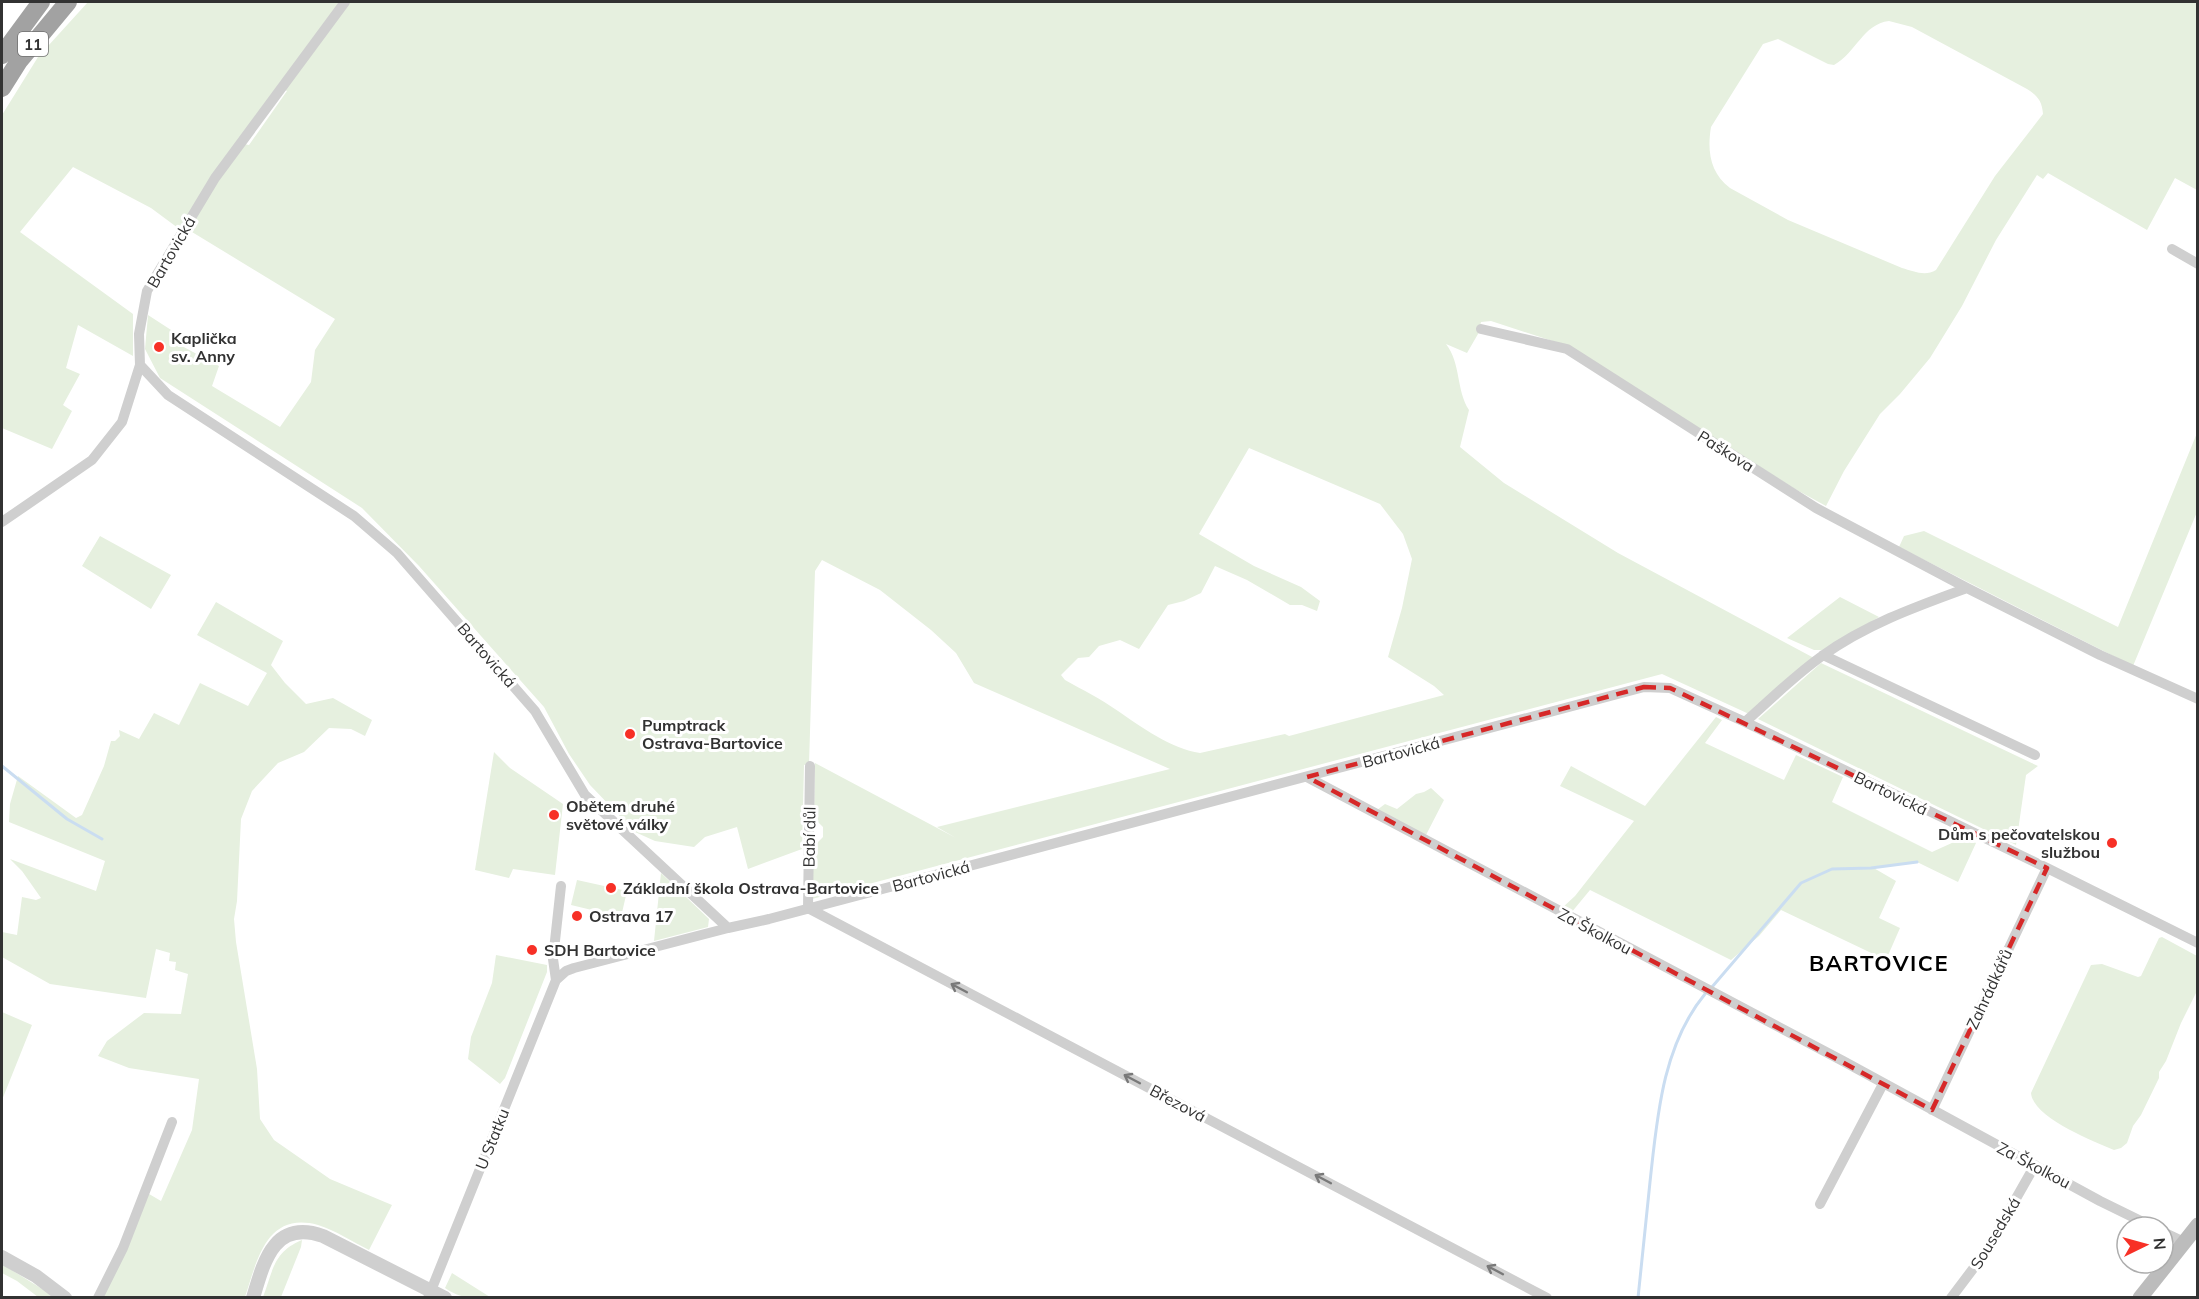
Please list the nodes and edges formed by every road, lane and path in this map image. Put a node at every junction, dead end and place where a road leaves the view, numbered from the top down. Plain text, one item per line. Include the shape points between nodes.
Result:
1 (41, 2) edge
2 (68, 2) edge
3 (345, 2) edge
4 (2, 55) edge
5 (2, 88) edge
6 (2172, 249) dead end
7 (2198, 264) edge
8 (1481, 329) dead end
9 (140, 365) junction
10 (2, 522) edge
11 (1967, 588) junction
12 (1823, 655) junction
13 (2198, 699) edge
14 (1745, 722) junction
15 (2035, 755) dead end
16 (810, 766) dead end
17 (1307, 777) junction
18 (2047, 868) junction
19 (561, 886) dead end
20 (808, 908) junction
21 (728, 928) junction
22 (2198, 943) edge
23 (556, 980) junction
24 (1883, 1084) junction
25 (1932, 1110) junction
26 (172, 1122) dead end
27 (2035, 1165) junction
28 (1820, 1204) dead end
29 (2131, 1215) edge
30 (2198, 1225) edge
31 (2175, 1238) edge
32 (2184, 1242) junction
33 (2, 1257) edge
34 (430, 1294) edge
35 (65, 1298) edge
36 (98, 1298) edge
37 (253, 1298) edge
38 (445, 1298) edge
39 (1547, 1298) edge
40 (1951, 1298) edge
41 (2140, 1298) edge

1 - 4 highway, 11
2 - 5 highway, 11
3 - 9 street, Bartovická via 215,178 147,291 139,334
6 - 7 street
8 - 11 street, Paškova via 1567,349 1816,508
9 - 10 street via 122,422 92,460
9 - 21 street, Bartovická via 168,395 354,516 397,553 535,711 585,795
11 - 12 street via 1894,614
11 - 13 street, Paškova
12 - 14 street
12 - 15 street
14 - 17 street, Bartovická via 1670,688 1644,687
14 - 18 street, Bartovická
16 - 20 street, Babí důl
17 - 20 street, Bartovická
17 - 24 street, Za Školkou
18 - 22 street, Bartovická
18 - 25 street, Zahrádkářů
19 - 23 street, U Statku via 554,959
20 - 21 street, Bartovická
39 -> 20 street, Březová
21 - 23 street via 574,968
23 - 34 street, U Statku
24 - 25 street, Za Školkou
24 - 28 street
25 - 27 street, Za Školkou
26 - 36 street via 123,1248
27 - 29 street, Za Školkou
27 - 40 street, Sousedská via 1985,1253
30 - 32 main road
31 - 32 street
32 - 41 main road
33 - 35 street
34 - 37 street via 323,1236 300,1232 286,1236 271,1249
34 - 38 street

